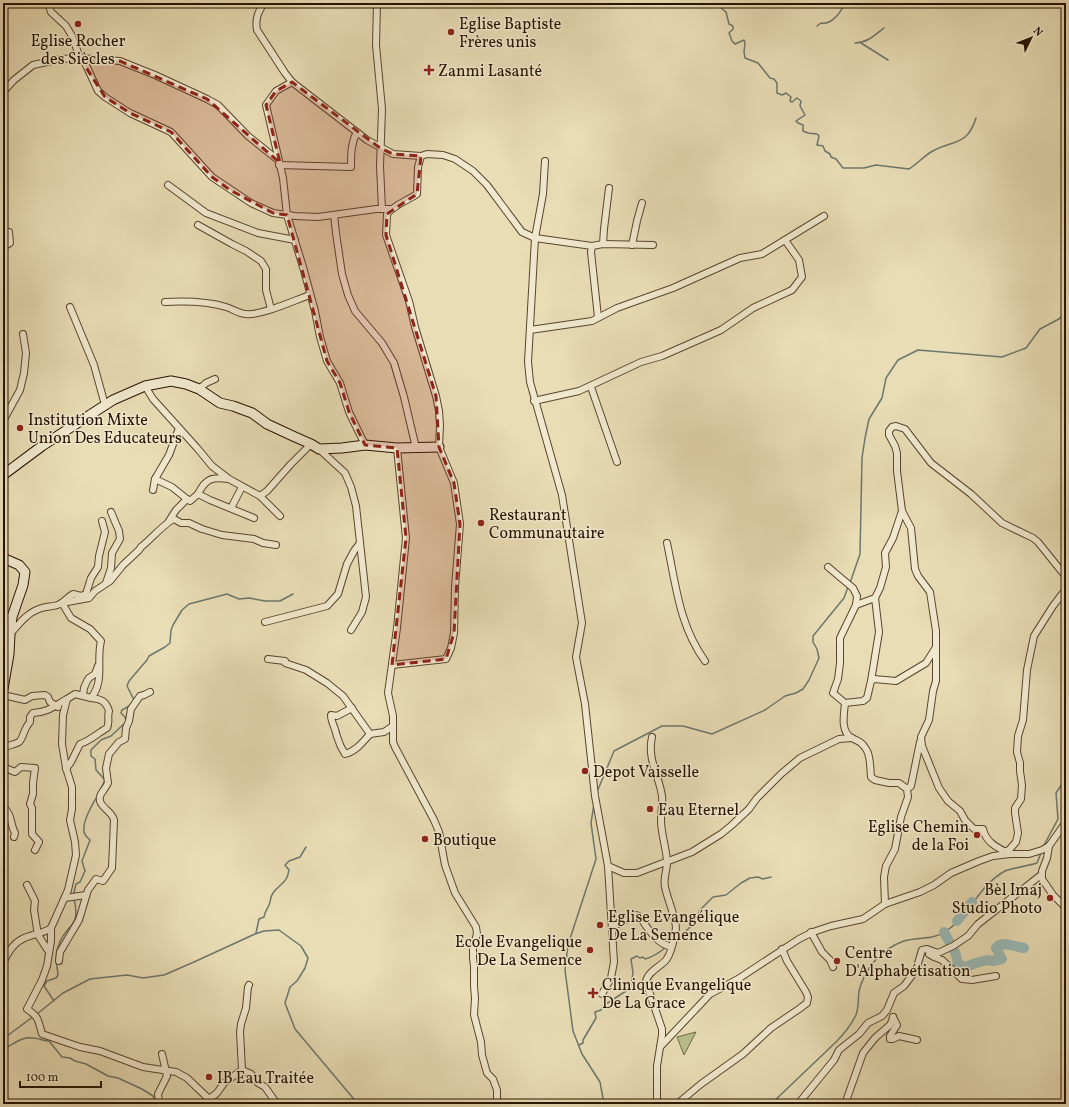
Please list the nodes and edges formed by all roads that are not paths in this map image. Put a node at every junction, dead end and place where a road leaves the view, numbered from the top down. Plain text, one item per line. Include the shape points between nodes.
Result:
1 (48, 3) edge
2 (264, 3) edge
3 (377, 3) edge
4 (80, 58) junction
5 (292, 82) junction
6 (3, 92) edge
7 (357, 132) junction
8 (380, 148) junction
9 (421, 156) junction
10 (545, 161) dead end
11 (279, 163) junction
12 (168, 185) dead end
13 (609, 188) dead end
14 (642, 203) dead end
15 (382, 209) junction
16 (391, 209) junction
17 (286, 215) junction
18 (334, 215) junction
19 (824, 216) dead end
20 (198, 225) dead end
21 (10, 232) dead end
22 (535, 238) junction
23 (295, 240) junction
24 (785, 240) junction
25 (603, 244) junction
26 (632, 245) junction
27 (653, 245) dead end
28 (592, 246) junction
29 (3, 247) edge
30 (310, 295) junction
31 (165, 302) dead end
32 (70, 307) dead end
33 (271, 309) junction
34 (598, 317) junction
35 (530, 330) junction
36 (23, 334) dead end
37 (215, 379) dead end
38 (145, 386) junction
39 (591, 387) junction
40 (199, 390) junction
41 (534, 401) junction
42 (105, 405) junction
43 (3, 421) edge
44 (179, 428) junction
45 (311, 444) junction
46 (365, 445) junction
47 (439, 446) junction
48 (397, 448) junction
49 (416, 448) junction
50 (319, 449) junction
51 (618, 462) dead end
52 (3, 475) edge
53 (155, 479) junction
54 (229, 479) junction
55 (242, 487) junction
56 (153, 490) dead end
57 (198, 494) junction
58 (260, 496) junction
59 (186, 499) junction
60 (231, 508) junction
61 (111, 512) dead end
62 (902, 512) junction
63 (280, 516) dead end
64 (254, 518) dead end
65 (169, 520) junction
66 (102, 521) dead end
67 (360, 543) junction
68 (667, 543) dead end
69 (276, 545) dead end
70 (3, 558) edge
71 (828, 567) dead end
72 (1066, 577) edge
73 (106, 583) junction
74 (1066, 589) edge
75 (874, 598) junction
76 (62, 603) junction
77 (856, 605) junction
78 (265, 622) dead end
79 (351, 630) dead end
80 (10, 634) junction
81 (936, 646) junction
82 (268, 659) dead end
83 (705, 661) dead end
84 (99, 665) junction
85 (392, 665) junction
86 (871, 681) junction
87 (3, 689) edge
88 (150, 692) dead end
89 (3, 695) edge
90 (83, 695) junction
91 (91, 698) junction
92 (67, 700) junction
93 (845, 703) junction
94 (58, 706) junction
95 (352, 708) junction
96 (63, 715) junction
97 (393, 726) junction
98 (370, 734) junction
99 (652, 737) dead end
100 (921, 737) junction
101 (852, 738) junction
102 (3, 748) edge
103 (3, 767) edge
104 (66, 769) junction
105 (907, 789) junction
106 (3, 807) edge
107 (1066, 822) edge
108 (14, 837) dead end
109 (1049, 846) junction
110 (35, 850) dead end
111 (1007, 853) junction
112 (667, 862) junction
113 (608, 866) junction
114 (1042, 874) junction
115 (27, 885) dead end
116 (86, 896) junction
117 (70, 897) junction
118 (885, 904) junction
119 (1066, 908) edge
120 (612, 927) junction
121 (51, 928) junction
122 (811, 932) junction
123 (38, 935) junction
124 (668, 946) junction
125 (782, 949) junction
126 (49, 952) junction
127 (932, 953) junction
128 (3, 960) edge
129 (59, 961) dead end
130 (833, 967) dead end
131 (996, 976) dead end
132 (249, 985) dead end
133 (602, 994) dead end
134 (917, 1040) dead end
135 (661, 1046) junction
136 (162, 1054) dead end
137 (242, 1070) junction
138 (167, 1071) junction
139 (211, 1102) edge
140 (155, 1104) edge
141 (277, 1104) edge
142 (497, 1104) edge
143 (657, 1104) edge
144 (677, 1104) edge
145 (798, 1104) edge
146 (845, 1104) edge

1 - 4 street via 51,12 66,26 72,36
2 - 5 street via 258,11 257,30
3 - 8 street via 376,44 382,109
4 - 6 street via 33,65
4 - 11 street via 120,61 155,74 207,99 218,105
4 - 17 street via 104,97 130,114 171,132 212,177 230,190 273,213
5 - 7 street
5 - 11 street via 276,91 266,104
7 - 8 street
7 - 11 street via 353,139 351,167
8 - 9 street via 393,154
8 - 15 street
9 - 16 street via 417,194
9 - 22 street via 443,155 455,159 473,171 487,185 522,232
10 - 22 street
11 - 17 street
12 - 23 street via 206,213 258,233
13 - 25 street
14 - 26 street
15 - 16 street
15 - 18 street
16 - 47 street via 387,214 386,235 409,301 436,396 440,425
17 - 18 street
17 - 23 street
18 - 49 street via 342,274 348,295 355,311 382,342 394,363
19 - 24 street
20 - 33 street via 261,261 266,269 266,290
21 - 29 street via 10,243
22 - 28 street
22 - 35 street
23 - 30 street
24 - 34 street via 762,254 740,258
24 - 39 street via 799,260 802,278 792,290 753,308 721,330 662,356 641,362
25 - 26 street
25 - 28 street
26 - 27 street
28 - 34 street
30 - 33 street
30 - 46 street via 327,361 340,383 349,412
31 - 33 street via 207,302 245,314
32 - 42 street via 94,364
34 - 35 street via 592,321
35 - 41 street via 529,376
36 - 43 street via 26,353 24,373 20,390
37 - 40 street
38 - 40 street via 171,381
38 - 42 street
38 - 44 street
39 - 41 street
39 - 51 street
40 - 45 street via 220,403 252,413 267,424
41 - 113 street via 563,503 582,623 576,657 585,704 595,796
42 - 52 street
44 - 53 street via 169,455
44 - 54 street via 212,466
45 - 50 street
45 - 58 street
46 - 48 street
46 - 50 street
47 - 49 street
47 - 85 street via 454,483 460,524 451,648 446,659
48 - 49 street
48 - 85 street via 406,538
50 - 67 street via 345,473 349,482 360,528
53 - 56 street
53 - 59 street via 172,487
54 - 55 street
54 - 57 street via 209,479
55 - 58 street
55 - 60 street
57 - 59 street via 190,501
57 - 60 street
58 - 63 street
59 - 65 street
60 - 64 street
61 - 73 street via 120,539 112,553
62 - 72 street via 897,453 889,435 892,427 896,426 905,429 930,463 971,494 1002,523 1038,542
62 - 75 street via 885,553 886,568
62 - 81 street via 911,528 915,569 930,592
65 - 69 street via 174,519 202,529
65 - 73 street
66 - 76 street via 105,532 98,567 86,594 73,594 66,597
67 - 78 street via 347,564 338,594 327,606
67 - 79 street via 366,597 362,612
68 - 83 street via 682,617
70 - 80 street via 19,565 25,572 12,617
71 - 77 street via 853,588 858,596
73 - 76 street via 87,599
74 - 111 street via 1034,636 1027,670 1023,720 1018,736 1017,752 1022,785 1021,799 1015,808 1018,832 1016,842
75 - 77 street
75 - 86 street via 879,632
76 - 80 street via 39,609 23,619
76 - 84 street via 70,618 90,629 101,641
77 - 93 street via 840,638 838,679 833,693
80 - 87 street
81 - 86 street via 926,663 896,681
81 - 100 street via 936,681 929,720
82 - 95 street via 285,661 285,664 306,670 343,696
84 - 90 street via 96,674 87,681
84 - 91 street via 98,686
85 - 97 street via 388,693
86 - 93 street via 867,698 863,701
88 - 116 street via 140,696 133,705 125,740 119,742 109,754 106,768 108,783 100,801 114,820 112,868 103,881 96,879
89 - 94 street via 25,700 32,696 45,695 50,702
90 - 91 street
90 - 92 street via 75,694
91 - 104 street via 103,700 106,704 109,711 107,728 80,744
92 - 94 street
92 - 96 street
93 - 101 street via 843,721 847,735
94 - 96 street
94 - 102 street via 33,713 30,722 24,728 22,739
95 - 98 street
95 - 98 street via 337,716 331,715 338,744 345,754 358,748
96 - 104 street via 62,744
97 - 98 street via 384,732
97 - 142 street via 395,747 434,820 439,832 445,865 456,893 476,927 477,934 473,947 474,1015 487,1073 493,1079 497,1090
99 - 112 street via 650,748 662,797 662,837
100 - 105 street via 911,786
100 - 111 street via 926,760 942,793 974,829 983,829 984,837
101 - 105 street via 860,741 867,750 871,777 875,780 899,783
101 - 112 street via 839,739 800,758 727,830 692,852
103 - 110 street via 15,772 21,767 35,768 30,804 32,834 39,842
104 - 117 street via 72,787 70,820 76,842
105 - 118 street via 908,797 895,849 886,866
106 - 108 street via 9,813
107 - 109 street
109 - 111 street via 1029,854
109 - 114 street
111 - 118 street via 964,867 920,892
112 - 113 street via 628,874
112 - 124 street via 664,884 676,928
113 - 120 street
114 - 119 street via 1042,880
114 - 127 street via 978,924 968,936 944,951
115 - 123 street via 35,901
116 - 117 street
116 - 129 street via 80,920 60,952
117 - 121 street
118 - 122 street via 863,919
120 - 124 street via 636,915 652,936
120 - 133 street via 613,970
121 - 123 street
121 - 126 street
122 - 125 street
122 - 130 street
123 - 126 street
123 - 128 street via 25,938 10,948
124 - 135 street via 666,959 646,978 662,1029
125 - 135 street via 710,994
125 - 144 street via 806,992 807,1003 771,1028 743,1054
126 - 138 street via 44,975 27,1009 36,1015 42,1034 144,1067
127 - 131 street via 962,979
127 - 145 street via 918,964 908,982 894,993 884,1014 868,1023 839,1050
132 - 137 street via 241,1024
134 - 146 street via 899,1036 890,1038 897,1026 893,1017 890,1025 863,1053
135 - 143 street via 657,1066
136 - 138 street
137 - 139 street via 224,1083
137 - 141 street via 251,1074 265,1087
138 - 139 street via 176,1072 187,1078
138 - 140 street via 158,1094 159,1101

